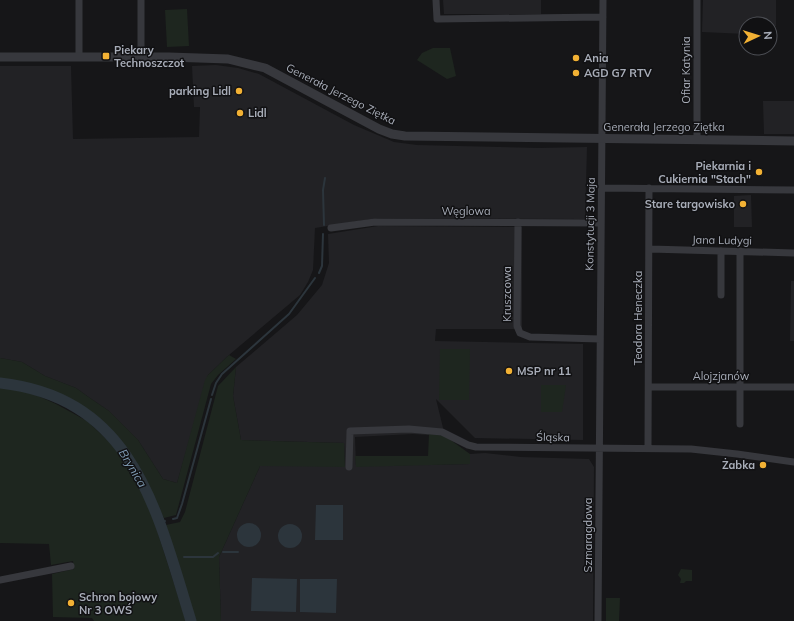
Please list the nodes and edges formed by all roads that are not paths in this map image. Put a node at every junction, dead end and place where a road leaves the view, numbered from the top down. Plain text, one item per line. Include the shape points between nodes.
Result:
1 (79, 0) edge
2 (141, 0) edge
3 (436, 0) edge
4 (604, 0) edge
5 (697, 0) edge
6 (603, 16) junction
7 (79, 56) junction
8 (141, 56) junction
9 (0, 57) edge
10 (602, 138) junction
11 (697, 139) junction
12 (794, 141) edge
13 (602, 188) junction
14 (649, 188) junction
15 (794, 190) edge
16 (518, 222) junction
17 (601, 223) junction
18 (332, 228) dead end
19 (650, 249) junction
20 (720, 251) junction
21 (740, 251) junction
22 (794, 253) edge
23 (721, 295) dead end
24 (600, 339) junction
25 (741, 386) junction
26 (649, 387) junction
27 (794, 387) edge
28 (740, 424) dead end
29 (600, 448) junction
30 (648, 448) junction
31 (794, 462) edge
32 (349, 467) dead end
33 (71, 566) dead end
34 (0, 580) edge
35 (598, 621) edge

1 - 7 street
2 - 8 street
3 - 6 street via 437,19
4 - 6 street, Konstytucji 3 Maja
5 - 11 street, Ofiar Katynia
6 - 10 street, Konstytucji 3 Maja
7 - 8 street, Generała Jerzego Ziętka
7 - 9 street, Generała Jerzego Ziętka
8 - 10 street, Generała Jerzego Ziętka via 228,59 265,68 392,134
10 - 11 street, Generała Jerzego Ziętka
10 - 13 street, Konstytucji 3 Maja
11 - 12 street, Generała Jerzego Ziętka
13 - 14 street
13 - 17 street, Konstytucji 3 Maja
14 - 15 street
14 - 19 street, Teodora Heneczka
16 - 17 street, Węglowa
16 - 18 street, Węglowa via 375,222
16 - 24 street, Kruszcowa via 517,326 520,333 530,337
17 - 24 street, Konstytucji 3 Maja
19 - 20 street, Jana Ludygi
19 - 26 street, Teodora Heneczka
20 - 21 street, Jana Ludygi
20 - 23 street
21 - 22 street, Jana Ludygi
21 - 25 street
24 - 29 street, Konstytucji 3 Maja
25 - 26 street, Alojzjanów
25 - 27 street, Alojzjanów
25 - 28 street
26 - 30 street, Teodora Heneczka
29 - 30 street, Śląska
29 - 32 street, Śląska via 484,447 468,445 442,432 409,429 350,431
29 - 35 street, Szmaragdowa
30 - 31 street, Śląska via 697,450
33 - 34 street

